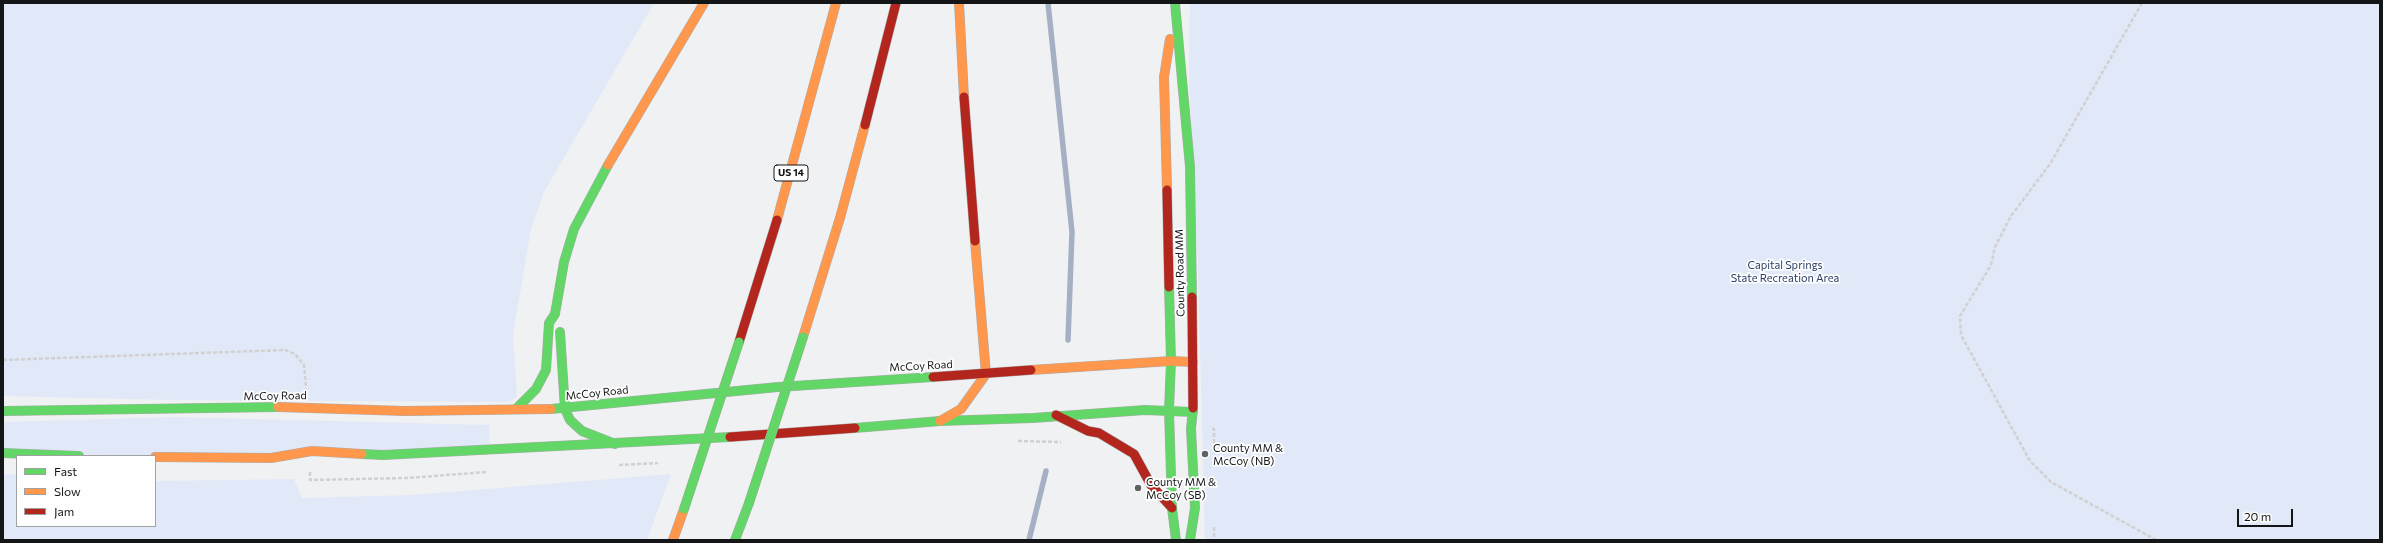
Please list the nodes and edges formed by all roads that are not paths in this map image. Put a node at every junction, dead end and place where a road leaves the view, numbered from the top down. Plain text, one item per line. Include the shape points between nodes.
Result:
1 (704, 3) edge
2 (836, 3) edge
3 (896, 3) edge
4 (959, 3) edge
5 (1175, 5) edge
6 (555, 314) junction
7 (1170, 361) junction
8 (1193, 362) junction
9 (986, 374) junction
10 (517, 408) junction
11 (564, 409) junction
12 (1169, 410) junction
13 (3, 411) edge
14 (1193, 412) junction
15 (1055, 415) junction
16 (940, 421) junction
17 (615, 444) junction
18 (3, 453) edge
19 (54, 455) edge
20 (156, 457) edge
21 (1172, 508) junction
22 (673, 540) edge
23 (735, 540) edge
24 (1176, 540) edge
25 (1190, 540) edge

1 - 6 main road via 610,160 574,229 564,262
2 - 22 main road, US 14, bridge via 780,215
3 - 23 main road, bridge via 850,182 803,337
4 - 9 main road
5 - 7 main road, County Road MM via 1164,77
5 - 8 main road, County Road MM via 1190,167
6 - 10 main road via 549,323 546,370 536,389
6 - 11 main road via 560,323
7 - 8 main road, McCoy Road
7 - 9 main road, McCoy Road
7 - 12 main road, County Road MM
8 - 14 main road, County Road MM
9 - 11 main road, McCoy Road via 778,387
9 - 16 main road via 961,409
10 - 11 main road, McCoy Road
10 - 13 main road, McCoy Road via 404,412 307,407
11 - 17 main road via 570,420 582,431
12 - 14 main road
12 - 15 main road
12 - 21 main road, County Road MM
14 - 25 main road, County Road MM via 1191,429 1195,508
15 - 16 main road
15 - 21 main road via 1088,431 1099,433 1134,454 1150,485
16 - 17 main road via 772,435
17 - 20 main road via 382,455 312,451 270,458
18 - 19 main road
21 - 24 main road, County Road MM

